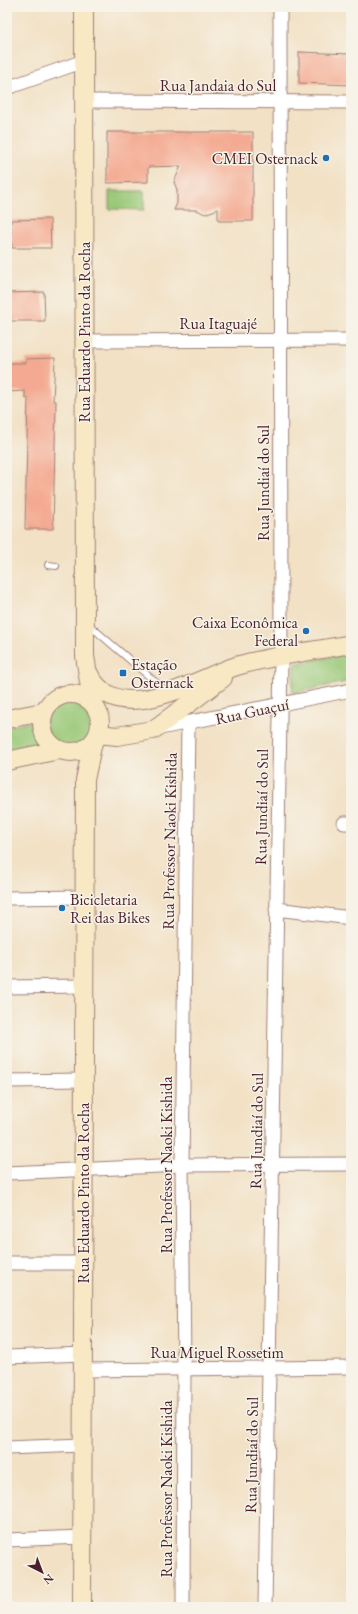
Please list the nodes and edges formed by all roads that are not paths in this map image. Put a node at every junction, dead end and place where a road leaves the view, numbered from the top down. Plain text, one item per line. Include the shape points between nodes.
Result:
1 (84, 7) edge
2 (280, 7) edge
3 (84, 61) junction
4 (7, 88) edge
5 (84, 101) junction
6 (280, 102) junction
7 (351, 102) edge
8 (280, 339) junction
9 (351, 340) edge
10 (84, 341) junction
11 (48, 565) dead end
12 (56, 566) dead end
13 (85, 621) junction
14 (351, 644) edge
15 (281, 657) junction
16 (86, 662) junction
17 (240, 665) junction
18 (351, 690) edge
19 (168, 693) junction
20 (64, 694) junction
21 (116, 698) junction
22 (94, 705) junction
23 (279, 705) junction
24 (44, 712) junction
25 (7, 719) edge
26 (188, 724) junction
27 (153, 730) junction
28 (95, 738) junction
29 (62, 750) junction
30 (7, 761) edge
31 (85, 780) junction
32 (85, 897) junction
33 (7, 898) edge
34 (276, 909) junction
35 (351, 918) edge
36 (84, 986) junction
37 (7, 987) edge
38 (84, 1080) junction
39 (7, 1081) edge
40 (273, 1164) junction
41 (351, 1164) edge
42 (182, 1165) junction
43 (84, 1170) junction
44 (7, 1173) edge
45 (7, 1263) edge
46 (83, 1263) junction
47 (7, 1357) edge
48 (83, 1362) junction
49 (351, 1367) edge
50 (184, 1369) junction
51 (270, 1369) junction
52 (82, 1445) junction
53 (7, 1448) edge
54 (82, 1537) junction
55 (7, 1540) edge
56 (82, 1607) edge
57 (183, 1607) edge
58 (265, 1607) edge

1 - 3 main road, Rua Eduardo Pinto da Rocha
2 - 6 street, Rua Jundiaí do Sul
3 - 4 street
3 - 5 main road, Rua Eduardo Pinto da Rocha
5 - 6 street, Rua Jandaia do Sul
5 - 10 main road, Rua Eduardo Pinto da Rocha
6 - 7 street, Rua Jandaia do Sul
6 - 8 street, Rua Jundiaí do Sul
8 - 9 street, Rua Itaguajé
8 - 10 street, Rua Itaguajé
8 - 15 street, Rua Jundiaí do Sul
10 - 13 main road, Rua Eduardo Pinto da Rocha
11 - 12 lane
13 - 16 main road, Rua Eduardo Pinto da Rocha
13 - 19 lane
14 - 15 main road, Rua Guaçuí
15 - 17 main road, Rua Guaçuí
15 - 23 street, Rua Jundiaí do Sul
16 - 20 main road, Rua Eduardo Pinto da Rocha
16 - 21 main road via 97,686
16 - 22 main road, Rua Eduardo Pinto da Rocha
17 - 19 main road, Rua Guaçuí
17 - 27 main road, Rua Guaçuí
18 - 23 street, Rua Guaçuí
19 - 21 main road, Rua Guaçuí via 130,700
19 - 27 main road via 171,701 170,712
20 - 22 main road via 74,693 83,696
20 - 24 main road via 52,701
21 - 22 main road
22 - 28 main road via 100,721
23 - 26 street, Rua Guaçuí
23 - 34 street, Rua Jundiaí do Sul
24 - 25 main road
24 - 29 main road via 42,721 46,738
26 - 27 street, Rua Guaçuí
26 - 42 street, Rua Professor Naoki Kishida
27 - 28 main road, Rua Guaçuí
28 - 29 main road via 80,750
28 - 31 main road, Rua Eduardo Pinto da Rocha
29 - 30 main road
29 - 31 main road
31 - 32 main road, Rua Eduardo Pinto da Rocha
32 - 33 street
32 - 36 main road, Rua Eduardo Pinto da Rocha
34 - 35 street
34 - 40 street, Rua Jundiaí do Sul
36 - 37 street
36 - 38 main road, Rua Eduardo Pinto da Rocha
38 - 39 street
38 - 43 main road, Rua Eduardo Pinto da Rocha
40 - 41 street
40 - 42 street
40 - 51 street, Rua Jundiaí do Sul
42 - 43 street
42 - 50 street, Rua Professor Naoki Kishida
43 - 44 street
43 - 46 main road, Rua Eduardo Pinto da Rocha
45 - 46 street
46 - 48 main road, Rua Eduardo Pinto da Rocha
47 - 48 street, Rua Miguel Rossetim
48 - 50 street, Rua Miguel Rossetim
48 - 52 main road, Rua Eduardo Pinto da Rocha
49 - 51 street, Rua Miguel Rossetim
50 - 51 street, Rua Miguel Rossetim
50 - 57 street, Rua Professor Naoki Kishida
51 - 58 street, Rua Jundiaí do Sul
52 - 53 street
52 - 54 main road, Rua Eduardo Pinto da Rocha
54 - 55 street
54 - 56 main road, Rua Eduardo Pinto da Rocha

